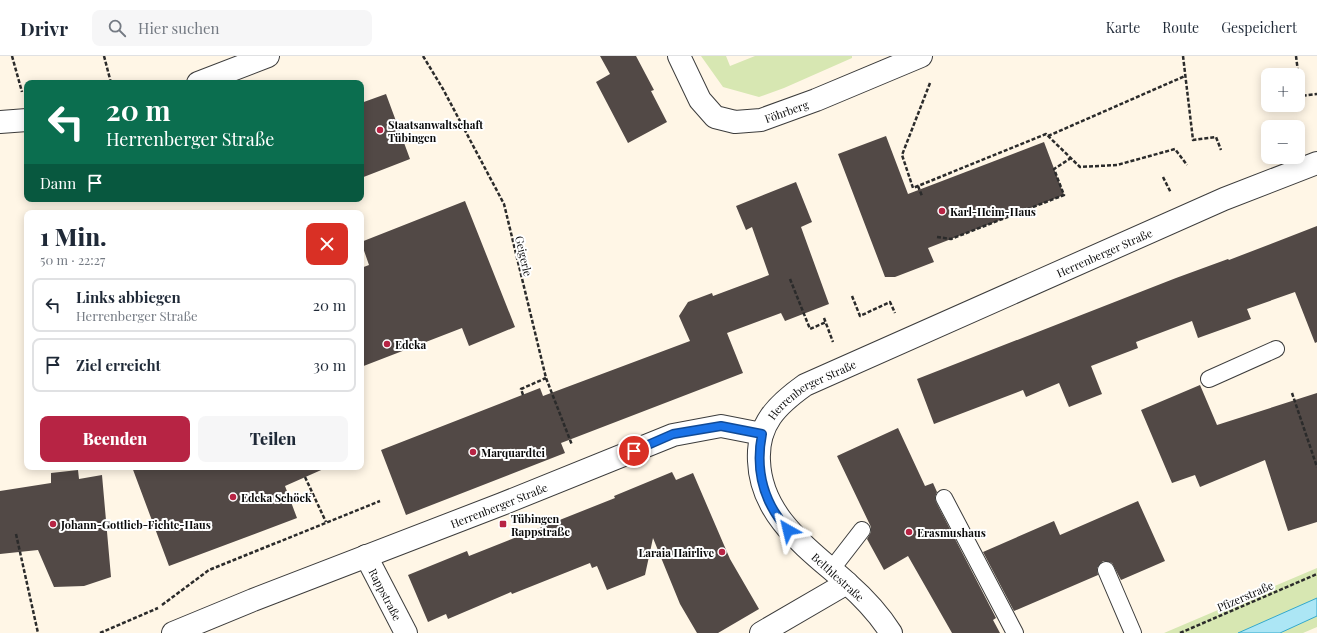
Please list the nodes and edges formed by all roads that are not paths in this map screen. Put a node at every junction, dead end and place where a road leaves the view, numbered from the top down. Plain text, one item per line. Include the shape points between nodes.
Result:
1 (268, 56) edge
2 (679, 56) edge
3 (921, 56) edge
4 (206, 80) edge
5 (24, 120) edge
6 (0, 122) edge
7 (1317, 163) edge
8 (1276, 349) dead end
9 (1208, 379) dead end
10 (762, 434) junction
11 (944, 498) dead end
12 (862, 530) dead end
13 (366, 556) junction
14 (1106, 570) dead end
15 (839, 577) junction
16 (172, 633) edge
17 (406, 633) edge
18 (761, 633) edge
19 (891, 633) edge
20 (1015, 633) edge
21 (1133, 633) edge

1 - 4 street
2 - 3 street, Föhrberg via 700,100 715,117 735,122 761,120
5 - 6 street
7 - 10 street, Herrenberger Straße via 1224,199 805,385 770,415
8 - 9 lane
10 - 13 street, Herrenberger Straße via 721,426 673,434 583,472
10 - 15 street, Belthlestraße via 758,452 759,475 768,500 781,522 803,546
11 - 20 lane
12 - 15 lane
13 - 16 street, Herrenberger Straße
13 - 17 street, Rappstraße
14 - 21 lane
15 - 18 street
15 - 19 street, Belthlestraße via 879,614

